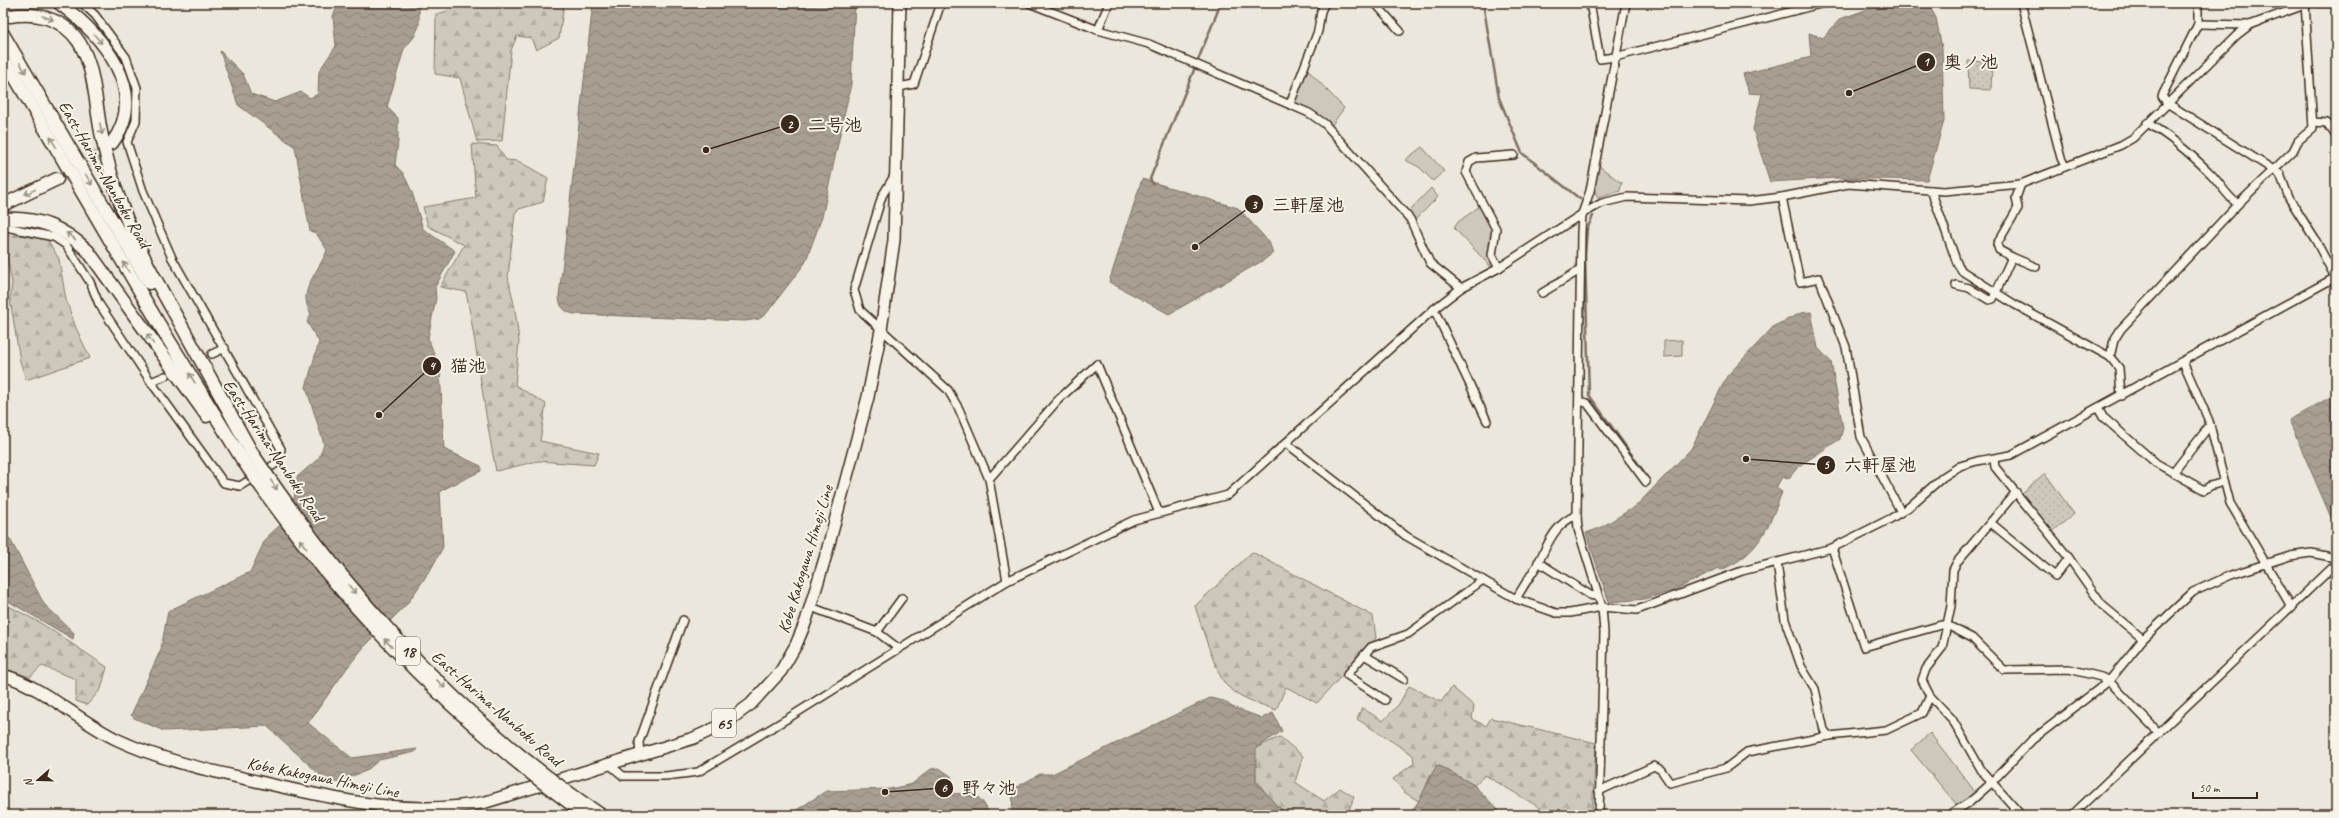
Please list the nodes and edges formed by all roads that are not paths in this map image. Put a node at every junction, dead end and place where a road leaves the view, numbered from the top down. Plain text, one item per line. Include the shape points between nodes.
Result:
1 (59, 3) edge
2 (82, 3) edge
3 (900, 3) edge
4 (941, 3) edge
5 (1029, 3) edge
6 (1109, 3) edge
7 (1325, 3) edge
8 (1375, 3) edge
9 (1590, 3) edge
10 (1626, 3) edge
11 (1824, 3) edge
12 (2021, 3) edge
13 (2198, 3) edge
14 (2320, 3) edge
15 (2336, 3) edge
16 (2307, 4) edge
17 (10, 16) dead end
18 (2198, 24) junction
19 (2250, 25) junction
20 (1098, 30) junction
21 (1400, 31) dead end
22 (3, 34) edge
23 (3, 57) edge
24 (1615, 57) junction
25 (899, 87) junction
26 (2167, 102) junction
27 (1290, 104) junction
28 (2313, 122) junction
29 (2147, 123) junction
30 (2336, 136) edge
31 (112, 143) tunnel mouth
32 (1514, 155) dead end
33 (2065, 166) junction
34 (2274, 169) junction
35 (896, 173) junction
36 (57, 179) tunnel mouth
37 (2021, 184) junction
38 (1931, 190) junction
39 (1782, 197) junction
40 (2238, 204) junction
41 (3, 205) edge
42 (1582, 214) junction
43 (3, 219) edge
44 (3, 228) edge
45 (2012, 257) junction
46 (2036, 267) dead end
47 (1499, 268) junction
48 (1580, 270) junction
49 (2335, 277) edge
50 (1956, 285) dead end
51 (1461, 288) junction
52 (1542, 293) dead end
53 (1996, 293) junction
54 (1434, 309) junction
55 (881, 330) junction
56 (225, 348) junction
57 (212, 354) tunnel mouth
58 (2110, 357) junction
59 (2183, 362) junction
60 (165, 376) tunnel mouth
61 (151, 382) junction
62 (2121, 396) junction
63 (1579, 401) junction
64 (2098, 408) junction
65 (1487, 421) dead end
66 (2210, 425) junction
67 (1286, 443) junction
68 (245, 457) junction
69 (1994, 459) junction
70 (2174, 474) junction
71 (989, 479) junction
72 (1646, 482) dead end
73 (2224, 482) junction
74 (2016, 492) junction
75 (1901, 512) junction
76 (1159, 513) junction
77 (1576, 515) junction
78 (1991, 523) junction
79 (1832, 548) junction
80 (2069, 558) junction
81 (2336, 558) edge
82 (1538, 562) junction
83 (1777, 563) junction
84 (2265, 564) junction
85 (2336, 564) edge
86 (1483, 580) junction
87 (1007, 581) junction
88 (1599, 597) junction
89 (902, 598) dead end
90 (1516, 598) junction
91 (811, 607) junction
92 (1602, 608) junction
93 (2292, 608) junction
94 (683, 620) dead end
95 (1947, 625) junction
96 (877, 632) junction
97 (2143, 639) junction
98 (898, 648) junction
99 (1364, 655) junction
100 (3, 675) edge
101 (1404, 679) dead end
102 (2109, 681) junction
103 (1930, 696) junction
104 (1385, 700) dead end
105 (2159, 733) junction
106 (1829, 736) junction
107 (640, 755) junction
108 (609, 764) junction
109 (1992, 781) junction
110 (1599, 791) junction
111 (416, 813) edge
112 (586, 815) edge
113 (600, 815) edge
114 (1599, 815) edge
115 (1950, 815) edge
116 (2021, 815) edge
117 (2072, 815) edge

1 -> 31 highway via 104,45 124,84 126,111 121,129
2 - 56 street via 95,15 126,57 137,88 136,121 127,142 143,191 172,258
3 - 25 main road, Kobe Kakogawa Himeji Line / 65
4 - 25 street via 914,84
5 - 20 street
6 - 20 street
7 - 27 street via 1318,31
8 - 21 street
9 - 24 street via 1600,58
10 - 24 street
11 - 24 street
12 - 33 street
13 - 18 street
14 - 15 street
16 - 19 street
16 - 28 street
17 -> 68 highway via 44,16 64,26 79,42 91,73 113,179 132,232
18 - 19 street
18 - 26 street via 2162,96
19 - 26 street
20 - 27 street via 1149,44
22 -> 68 highway, East-Harima-Nanboku Road via 169,317
68 -> 23 highway, East-Harima-Nanboku Road via 155,317
24 - 42 street via 1590,191
25 - 35 main road, Kobe Kakogawa Himeji Line / 65
26 - 29 street
26 - 34 street
27 - 51 street via 1325,124 1345,145 1410,219 1430,263
28 - 30 street via 2327,123
28 - 34 street via 2313,128
29 - 33 street via 2133,138 2121,145
29 - 40 street via 2168,134 2212,175 2229,198
32 - 47 street via 1476,158 1469,162 1466,172 1496,229 1492,255
33 - 37 street
34 - 40 street
34 - 49 street via 2280,174 2289,198 2316,240
35 - 55 main road, Kobe Kakogawa Himeji Line / 65 via 894,240
35 - 55 street via 882,196 854,290 860,310
36 -> 41 highway
37 - 38 street
37 - 45 street via 2016,198 2018,208 1997,244 1999,250
38 - 39 street via 1848,184
38 - 53 street via 1962,271
39 - 42 street via 1749,200 1627,197 1602,203
39 - 75 street via 1800,282 1819,278 1846,347 1861,437
40 - 58 street via 2121,329 2114,340
42 - 47 street
42 - 48 street
68 -> 43 highway via 88,251 63,230 48,224 32,220
44 - 61 street via 54,237 66,245 90,282 99,304
45 - 46 street
45 - 53 street
47 - 51 street
48 - 52 street
48 - 63 street
49 - 59 street
50 - 53 street via 1969,288 1989,300
51 - 54 street
53 - 58 street
54 - 65 street
54 - 67 street
55 - 71 street via 948,390 972,437
55 - 91 main road, Kobe Kakogawa Himeji Line / 65 via 868,397
56 - 57 street
56 - 61 street via 281,449 276,463 240,486 224,483
58 - 62 street via 2119,368
59 - 62 street
59 - 66 street
60 - 61 street
62 - 64 street
63 - 72 street via 1587,404
63 - 77 street
64 - 69 street via 2011,455
64 - 70 street via 2103,417 2156,463
66 - 70 street
66 - 73 street
67 - 76 street via 1228,495
67 - 86 street via 1406,536
112 -> 68 highway, East-Harima-Nanboku Road / 18, bridge via 519,765 424,681 342,592 266,494
68 -> 113 highway, East-Harima-Nanboku Road / 18, bridge via 402,645 492,731
69 - 74 street via 1995,467
69 - 75 street via 1977,460 1960,466
70 - 73 street via 2204,490
71 - 76 street via 1058,400 1097,364
71 - 87 street
73 - 84 street via 2230,503
74 - 78 street
74 - 80 street
75 - 79 street
76 - 87 street via 1115,528
77 - 82 street via 1562,523 1549,538
77 - 88 street
78 - 80 street via 2055,576
78 - 95 street via 1953,570 1954,587
79 - 83 street
79 - 95 street via 1864,647
80 - 97 street via 2102,606
81 - 84 street via 2312,553 2290,556
82 - 88 street via 1590,595
82 - 90 street
83 - 92 street via 1737,573 1637,610
83 - 106 street via 1785,620 1801,666 1815,689 1824,730
84 - 93 street
84 - 97 street via 2197,590
85 - 93 street
86 - 90 street
86 - 99 street via 1408,634 1375,644
87 - 98 street
88 - 92 street
89 - 96 street
90 - 92 street via 1556,613
91 - 96 street
91 - 107 main road, Kobe Kakogawa Himeji Line / 65 via 781,671 751,704 724,724 694,738
92 - 110 street via 1604,647
93 - 105 street
94 - 107 street via 639,742
95 - 102 street via 1972,638 2004,670 2069,669
95 - 103 street via 1942,648 1926,669 1922,680
96 - 98 street
97 - 102 street
98 - 108 street via 698,772 666,776 623,776
99 - 101 street
99 - 104 street via 1347,677
100 - 111 main road, Kobe Kakogawa Himeji Line / 65 via 34,687 118,740 178,763 370,807
102 - 105 street
102 - 109 street via 2032,740
103 - 106 street via 1922,713 1897,726 1886,730
103 - 109 street via 1952,719 1982,771
105 - 117 street
106 - 110 street via 1747,752 1726,768 1670,783 1662,770 1654,766
107 - 108 main road, Kobe Kakogawa Himeji Line / 65
108 - 111 main road, Kobe Kakogawa Himeji Line / 65 via 467,807
109 - 115 street via 1970,802
109 - 116 street
110 - 114 street

